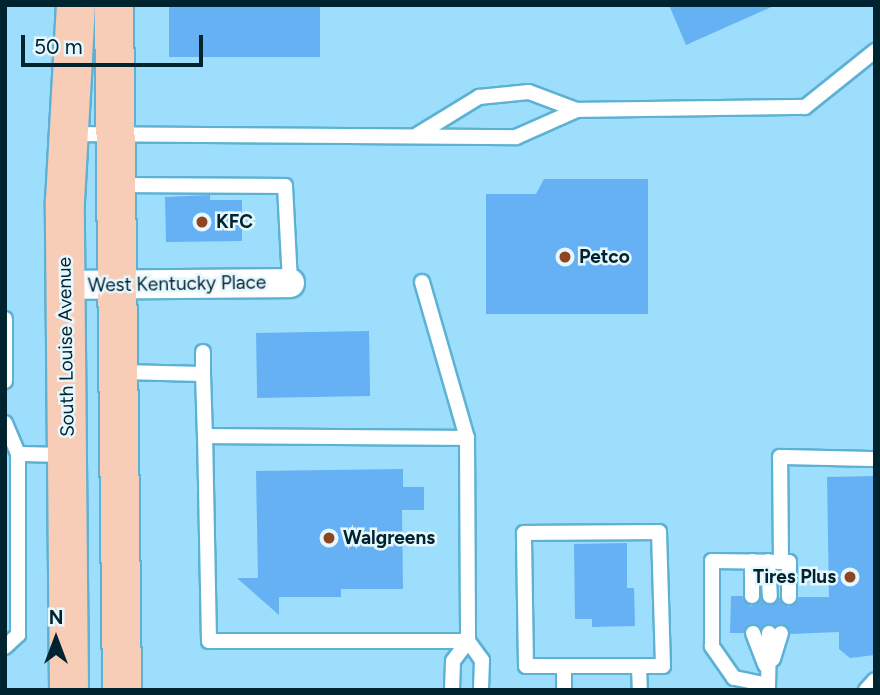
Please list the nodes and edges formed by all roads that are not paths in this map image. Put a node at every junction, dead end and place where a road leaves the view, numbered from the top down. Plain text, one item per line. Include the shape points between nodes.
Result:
1 (75, 5) edge
2 (114, 5) edge
3 (875, 51) edge
4 (577, 110) junction
5 (66, 134) junction
6 (115, 134) junction
7 (416, 136) junction
8 (114, 185) junction
9 (422, 282) dead end
10 (290, 283) joint
11 (65, 285) junction
12 (115, 285) junction
13 (5, 319) edge
14 (203, 352) dead end
15 (116, 372) junction
16 (203, 374) junction
17 (5, 381) edge
18 (5, 423) edge
19 (205, 436) junction
20 (467, 438) junction
21 (18, 454) junction
22 (68, 455) junction
23 (875, 458) edge
24 (752, 561) junction
25 (775, 561) junction
26 (752, 596) dead end
27 (770, 596) dead end
28 (789, 597) dead end
29 (753, 633) dead end
30 (775, 633) dead end
31 (468, 641) junction
32 (5, 647) edge
33 (564, 666) junction
34 (639, 666) junction
35 (875, 680) edge
36 (768, 683) edge
37 (69, 690) edge
38 (122, 690) edge
39 (452, 690) edge
40 (481, 690) edge
41 (564, 690) edge
42 (640, 690) edge
43 (866, 690) edge

1 - 5 main road, South Louise Avenue
2 - 6 main road
3 - 4 lane via 805,107
4 - 7 lane via 516,137
4 - 7 lane via 528,92 479,97
5 - 6 lane
5 - 11 main road, South Louise Avenue
6 - 7 lane
6 - 8 main road
8 - 10 lane via 285,186
8 - 12 main road
9 - 20 lane
10 - 12 street, West Kentucky Place
11 - 12 street, West Kentucky Place
11 - 22 main road, South Louise Avenue
12 - 15 main road
13 - 17 lane
14 - 16 lane
15 - 16 lane
15 - 38 main road
16 - 19 lane
18 - 21 lane
19 - 20 lane
19 - 31 lane via 209,641
20 - 31 lane
21 - 22 lane
21 - 32 lane via 18,635
22 - 37 main road, South Louise Avenue
23 - 25 lane via 780,457
24 - 25 lane
24 - 26 lane
24 - 36 lane via 712,561 712,646 734,678
25 - 27 lane
25 - 28 lane via 789,562
29 - 36 lane
30 - 36 lane
31 - 39 lane via 453,662
31 - 40 lane via 482,660
33 - 34 lane
33 - 34 lane via 526,666 524,534 660,532 663,666
33 - 41 lane
34 - 42 lane
35 - 43 lane

